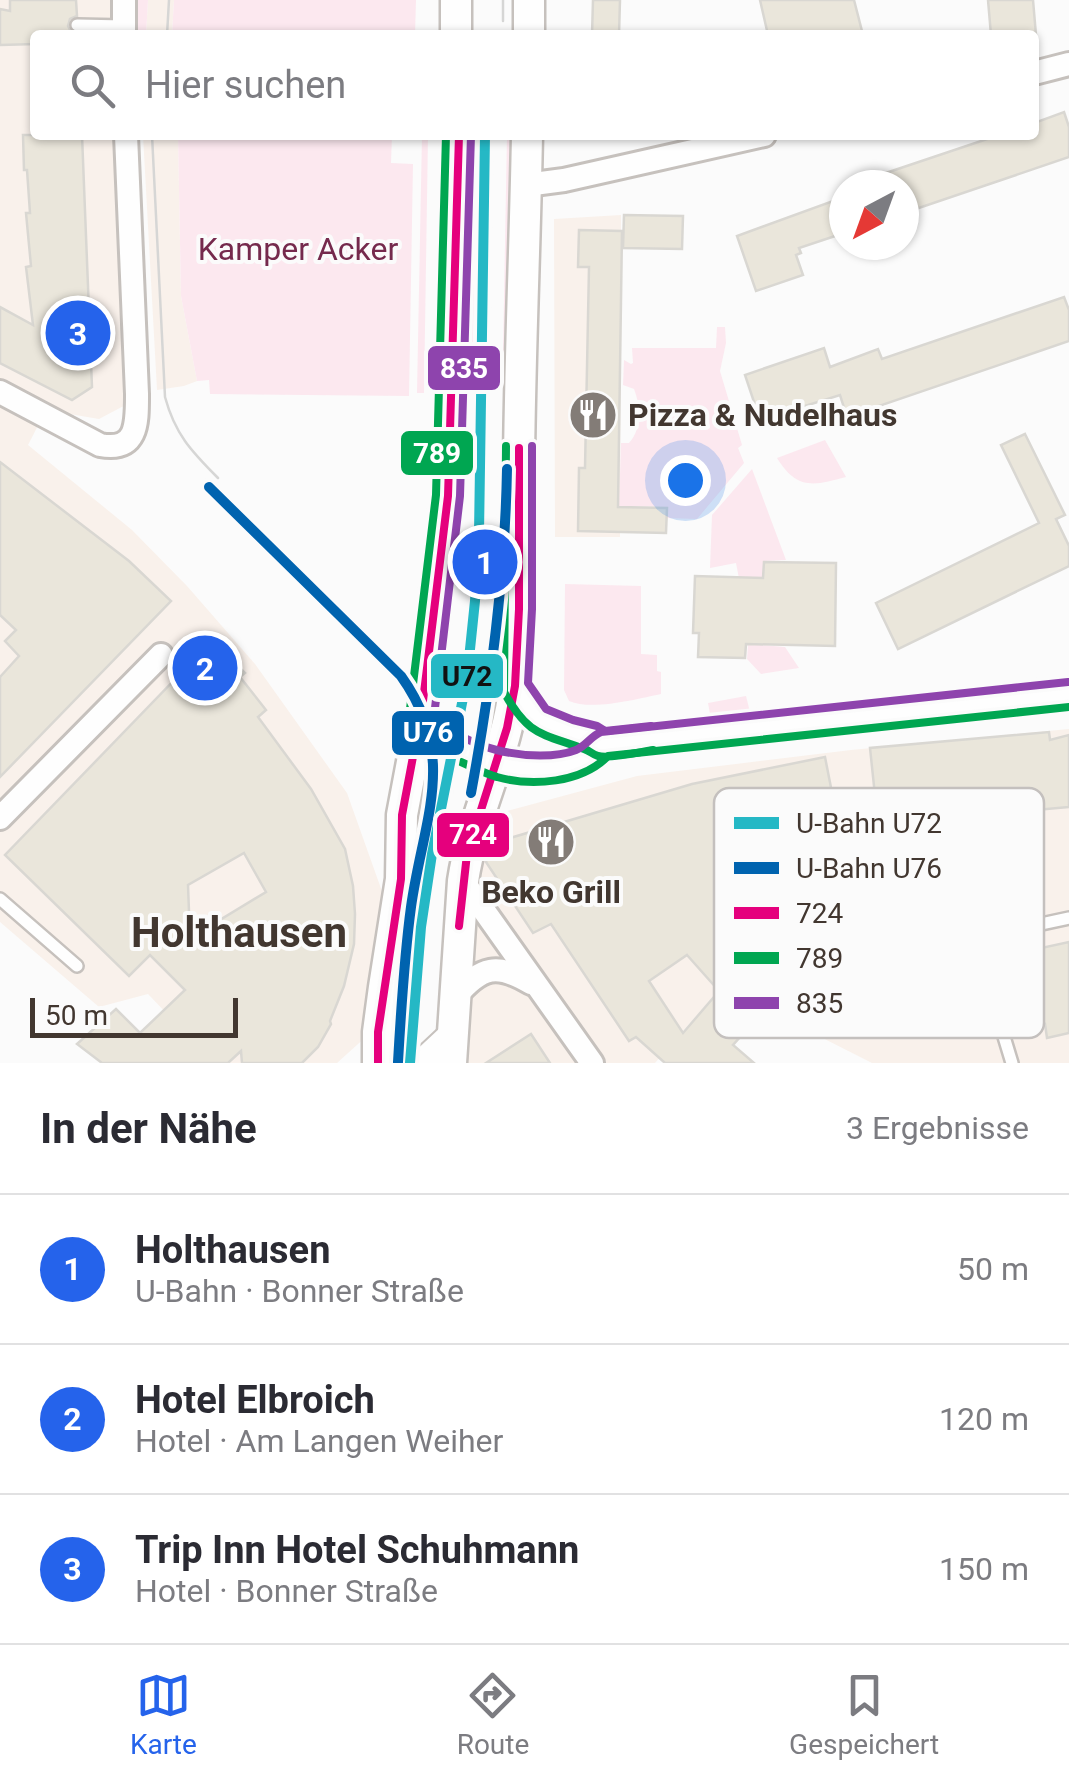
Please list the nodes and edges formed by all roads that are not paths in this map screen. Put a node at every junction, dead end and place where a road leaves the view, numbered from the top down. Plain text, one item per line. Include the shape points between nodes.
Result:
1 (124, 0) edge
2 (456, 0) edge
3 (529, 0) edge
4 (78, 24) dead end
5 (124, 30) edge
6 (456, 30) edge
7 (529, 30) edge
8 (1069, 64) edge
9 (1039, 72) edge
10 (126, 140) edge
11 (459, 140) edge
12 (528, 140) edge
13 (742, 140) edge
14 (526, 185) junction
15 (0, 392) edge
16 (161, 655) dead end
17 (514, 686) junction
18 (1069, 694) edge
19 (422, 709) junction
20 (602, 744) junction
21 (497, 764) junction
22 (0, 818) edge
23 (463, 881) junction
24 (0, 898) edge
25 (1069, 918) edge
26 (1044, 923) edge
27 (77, 966) dead end
28 (534, 984) junction
29 (456, 996) junction
30 (1004, 1038) edge
31 (452, 1049) edge
32 (378, 1063) edge
33 (424, 1063) edge
34 (592, 1063) edge
35 (1012, 1063) edge

1 - 5 street
2 - 6 main road
3 - 7 main road
4 - 5 lane
8 - 9 street
10 - 15 street via 137,410 132,434 118,447 100,446
11 - 19 main road via 448,496
12 - 14 main road
13 - 14 street
14 - 17 main road
16 - 22 street
17 - 20 street via 538,719
17 - 21 main road
18 - 20 street
19 - 21 street via 438,736
19 - 32 main road via 402,815 401,879
20 - 21 street via 580,762 529,770
21 - 23 main road
23 - 28 street
23 - 29 main road
24 - 27 lane
25 - 26 lane
28 - 29 street via 506,970 487,970
28 - 34 street
29 - 31 main road
30 - 35 lane
31 - 33 street

